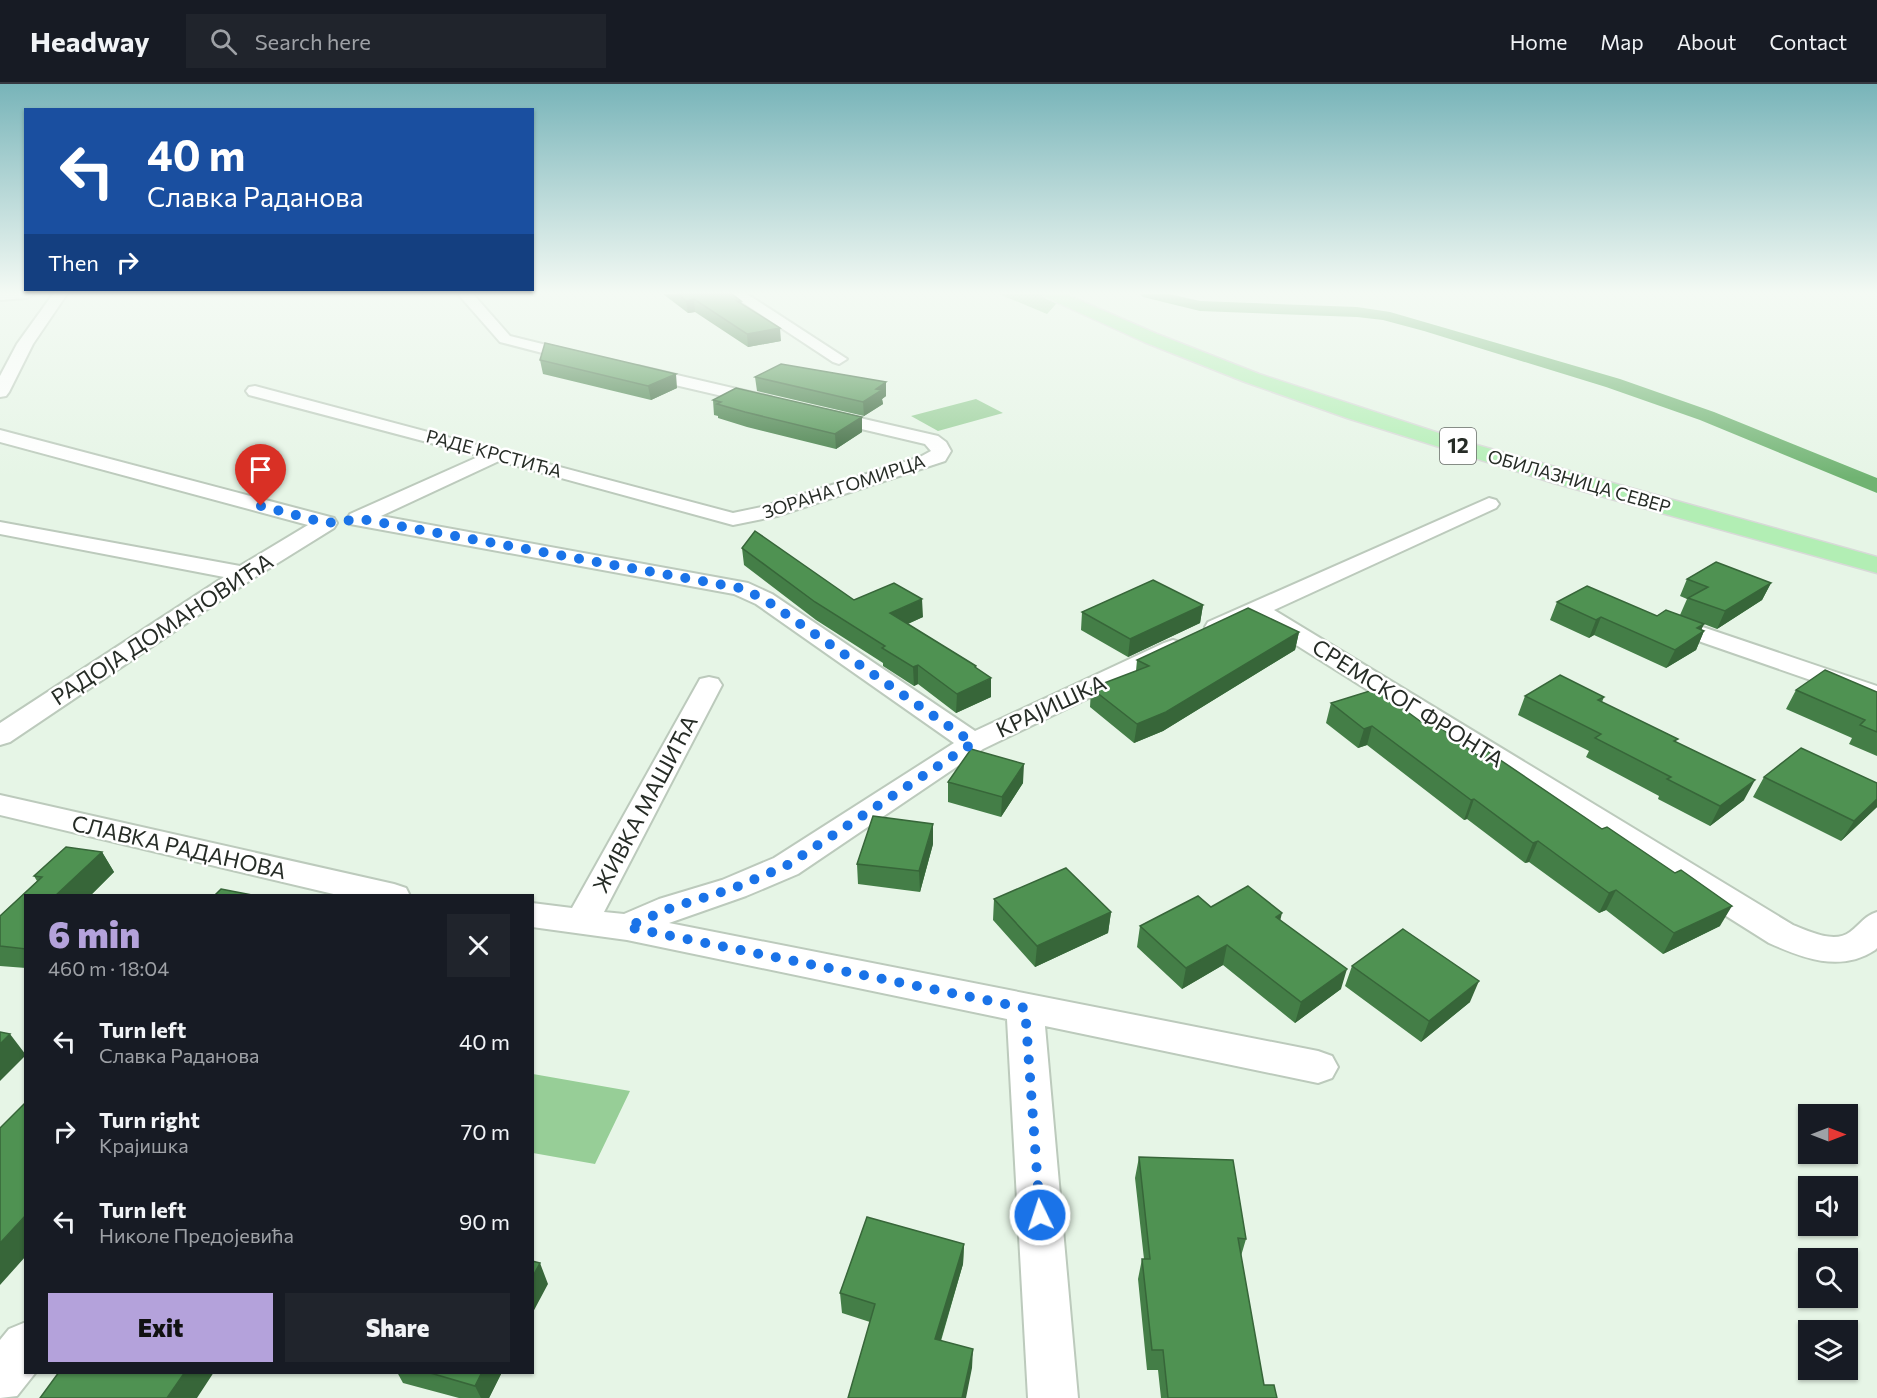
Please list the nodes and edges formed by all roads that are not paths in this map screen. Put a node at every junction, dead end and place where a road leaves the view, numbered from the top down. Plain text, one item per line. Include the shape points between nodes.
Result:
1 (19, 355) edge
2 (571, 355) edge
3 (833, 355) edge
4 (1193, 355) edge
5 (839, 359) dead end
6 (594, 361) edge
7 (618, 367) edge
8 (0, 391) edge
9 (255, 391) dead end
10 (780, 405) edge
11 (803, 410) edge
12 (0, 436) edge
13 (497, 455) junction
14 (1489, 504) dead end
15 (361, 519) junction
16 (733, 519) joint
17 (326, 523) junction
18 (0, 528) edge
19 (1877, 565) edge
20 (244, 574) junction
21 (1256, 609) junction
22 (1645, 614) edge
23 (709, 685) dead end
24 (1877, 695) edge
25 (0, 736) edge
26 (973, 743) junction
27 (0, 805) edge
28 (377, 894) edge
29 (534, 915) edge
30 (581, 922) junction
31 (1877, 925) edge
32 (627, 927) junction
33 (1025, 1008) junction
34 (1318, 1067) dead end
35 (24, 1349) edge
36 (0, 1379) edge
37 (1053, 1398) edge

1 - 8 street
2 - 6 street
3 - 5 street
4 - 19 main road, ОБИЛАЗНИЦА СЕВЕР / 12 via 1337,408 1570,480
7 - 10 street
9 - 13 street, РАДЕ КРСТИЋА
11 - 16 street, ЗОРАНА ГОМИРЦА via 931,440 941,451 938,457 927,461 770,512
12 - 17 street, РАДОЈА ДОМАНОВИЋА
13 - 15 street, РАДОЈА ДОМАНОВИЋА
13 - 16 street, РАДЕ КРСТИЋА
14 - 21 street, КРАЈИШКА
15 - 17 street, РАДОЈА ДОМАНОВИЋА
15 - 26 street via 740,588 764,599
17 - 20 street, РАДОЈА ДОМАНОВИЋА
18 - 20 street
20 - 25 street, РАДОЈА ДОМАНОВИЋА
21 - 26 street, КРАЈИШКА
21 - 31 street, СРЕМСКОГ ФРОНТА via 1771,928 1807,945 1827,949 1860,943
22 - 24 street
23 - 30 street, ЖИВКА МАШИЋА
26 - 32 street, КРАЈИШКА via 786,866
27 - 28 street, СЛАВКА РАДАНОВА
29 - 30 street
30 - 32 street
32 - 33 street
33 - 34 street
33 - 37 street
35 - 36 street

